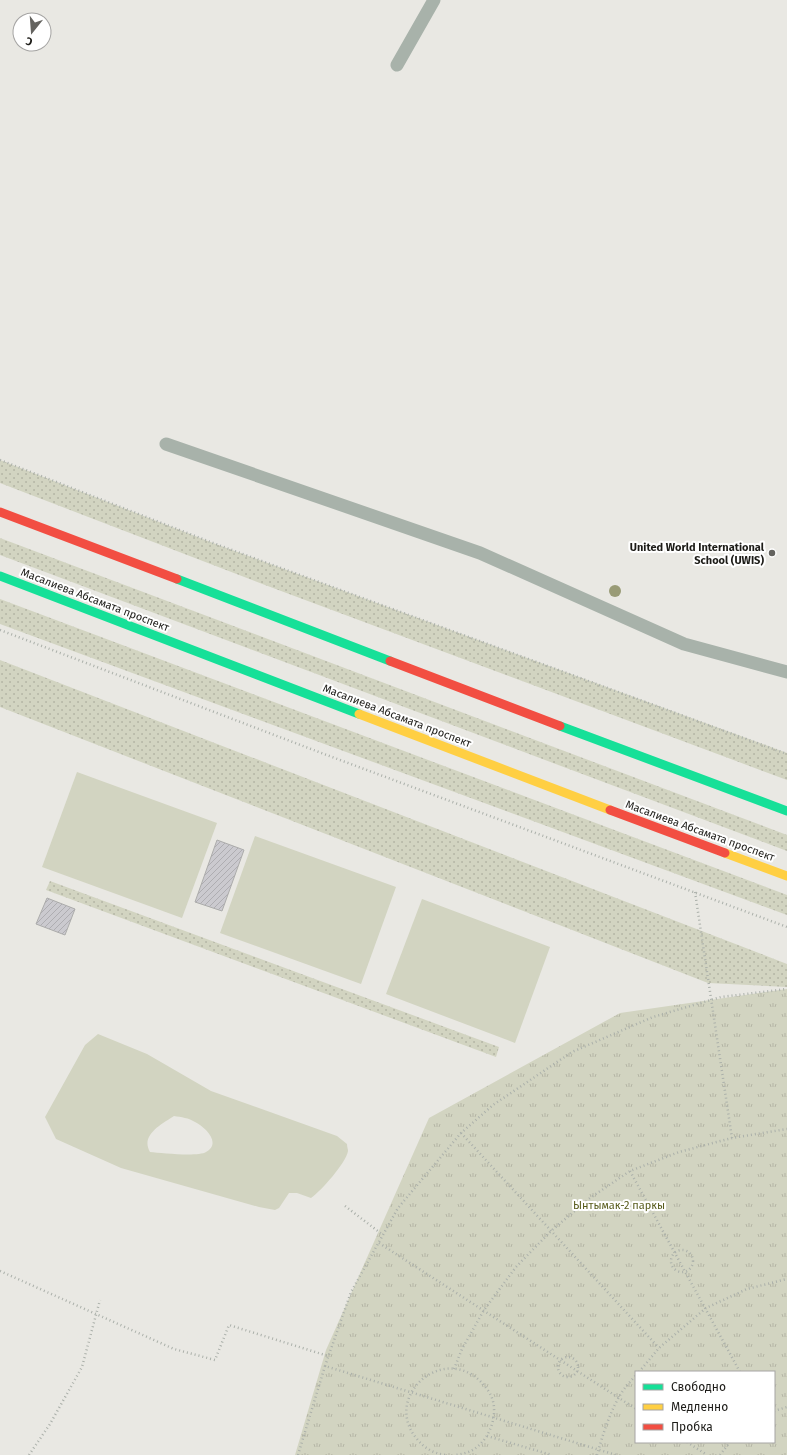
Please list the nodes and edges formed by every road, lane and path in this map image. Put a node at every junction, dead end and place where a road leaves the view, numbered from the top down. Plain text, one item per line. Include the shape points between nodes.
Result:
1 (434, 0) edge
2 (397, 65) dead end
3 (166, 444) dead end
4 (0, 460) edge
5 (0, 512) edge
6 (0, 576) edge
7 (0, 630) edge
8 (787, 672) edge
9 (787, 754) edge
10 (787, 811) edge
11 (787, 876) edge
12 (694, 892) junction
13 (787, 926) edge
14 (787, 989) edge
15 (711, 1000) junction
16 (787, 1129) edge
17 (461, 1133) junction
18 (732, 1138) junction
19 (630, 1171) junction
20 (345, 1206) dead end
21 (551, 1231) junction
22 (382, 1235) junction
23 (378, 1243) junction
24 (675, 1252) junction
25 (0, 1271) edge
26 (686, 1272) junction
27 (787, 1279) edge
28 (100, 1300) dead end
29 (706, 1308) junction
30 (484, 1310) junction
31 (659, 1348) junction
32 (328, 1356) junction
33 (560, 1360) junction
34 (325, 1366) junction
35 (454, 1369) junction
36 (577, 1371) junction
37 (640, 1371) edge
38 (739, 1371) edge
39 (635, 1376) edge
40 (411, 1392) junction
41 (619, 1398) junction
42 (787, 1406) edge
43 (635, 1408) edge
44 (775, 1411) edge
45 (493, 1418) junction
46 (487, 1436) junction
47 (689, 1443) edge
48 (729, 1443) edge
49 (598, 1450) junction
50 (29, 1455) edge
51 (298, 1455) edge
52 (441, 1455) edge
53 (445, 1455) edge
54 (455, 1455) edge
55 (552, 1455) edge
56 (597, 1455) edge
57 (616, 1455) edge
58 (707, 1455) edge
59 (720, 1455) edge

1 - 2 lane
3 - 8 lane via 480,554 684,644
4 - 9 path via 213,543
5 - 10 main road
6 - 11 main road, Масалиева Абсамата проспект via 587,802
7 - 12 path
12 - 13 path
12 - 15 path
14 - 15 path
15 - 17 path via 652,1017 572,1052 493,1104
15 - 18 path
16 - 18 path
17 - 21 path
17 - 22 path via 398,1208
18 - 19 path via 679,1152
19 - 21 path via 590,1198
19 - 24 path
20 - 22 path
21 - 30 path via 516,1268
21 - 31 path
22 - 23 path
23 - 30 path
23 - 32 path via 351,1292
24 - 26 path
24 - 26 path via 671,1258 671,1265 678,1272
24 - 26 path via 686,1251 692,1256 692,1267
25 - 32 path via 174,1349 215,1360 228,1325
26 - 29 path
27 - 29 path via 747,1289
28 - 50 path via 82,1367
29 - 31 path
29 - 38 path
30 - 33 path
30 - 35 path
31 - 37 path
32 - 34 path
33 - 36 path
33 - 36 path via 566,1357 575,1360 578,1365
33 - 36 path via 558,1366 562,1375 569,1377
34 - 40 path
34 - 51 path
35 - 40 path via 431,1373 419,1381
35 - 45 path via 472,1374 483,1383 491,1395
36 - 41 path
39 - 41 path
40 - 45 path
40 - 52 path via 407,1406 407,1421 413,1435 422,1446
41 - 43 path
41 - 49 path via 607,1422
42 - 44 path
45 - 46 path
45 - 49 path
46 - 54 path via 477,1447 464,1454
46 - 55 path
47 - 58 path
48 - 59 path
49 - 56 path
49 - 57 path
52 - 53 path

